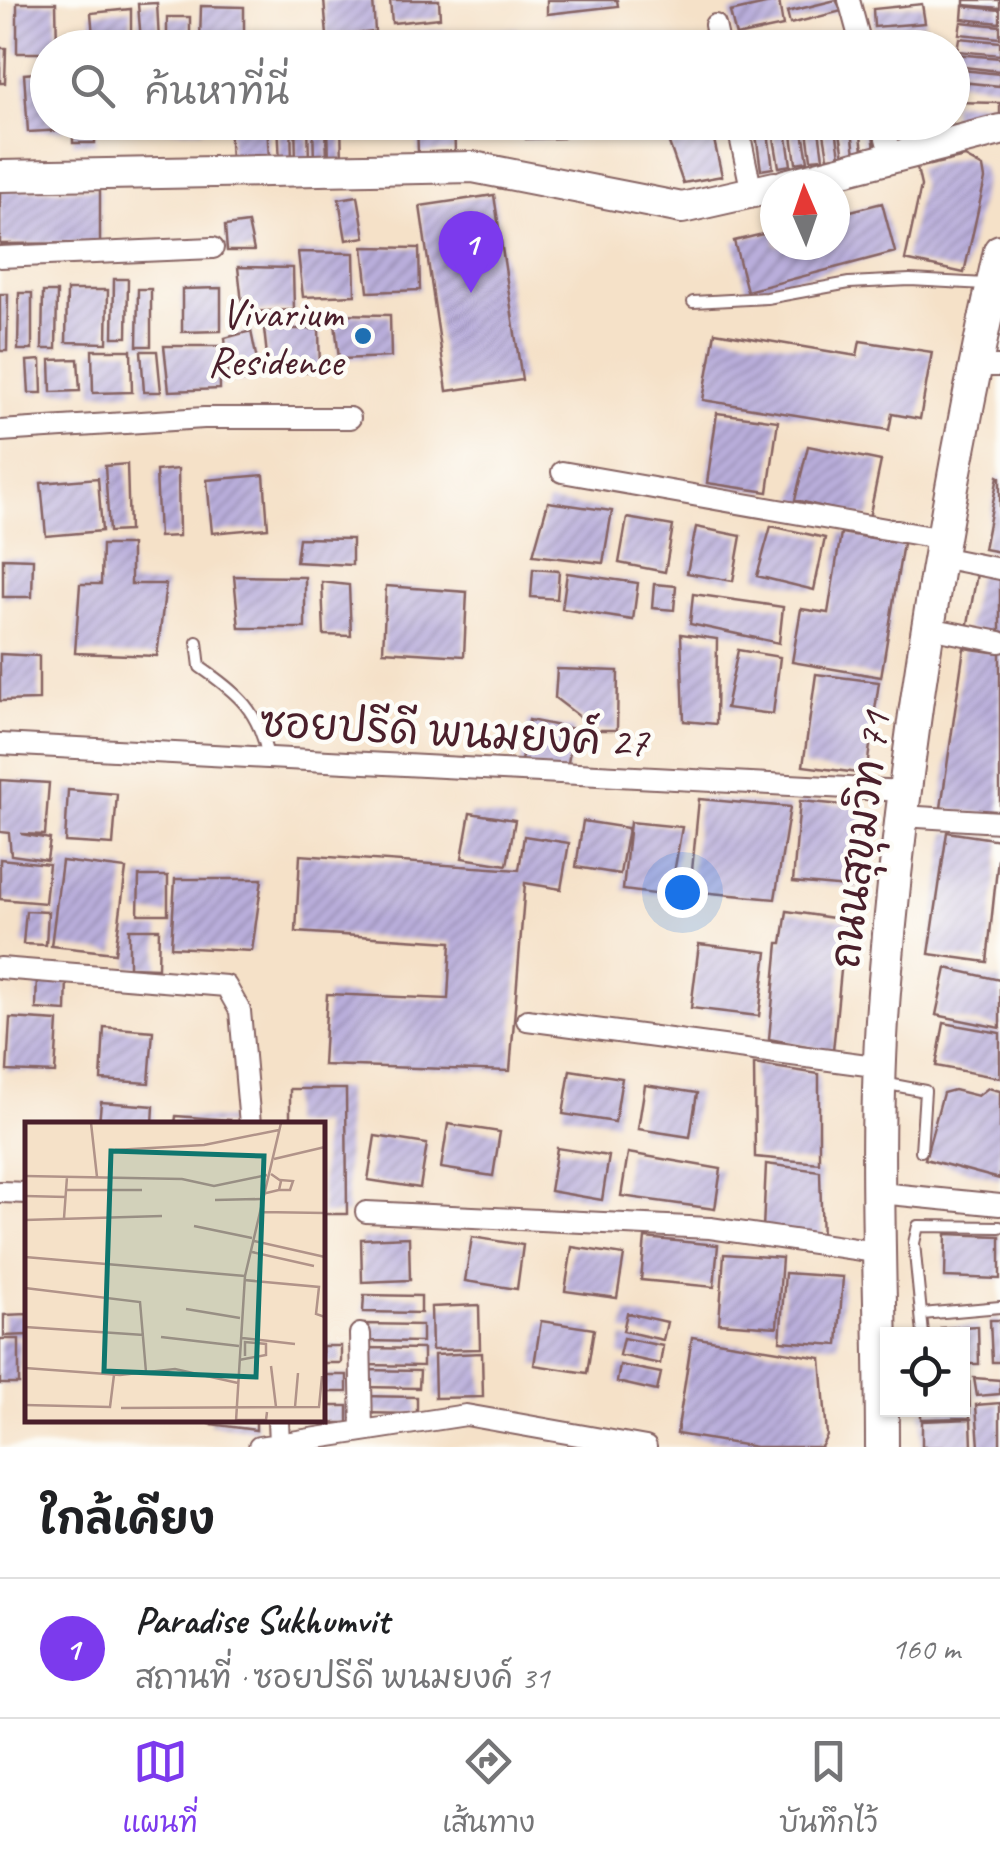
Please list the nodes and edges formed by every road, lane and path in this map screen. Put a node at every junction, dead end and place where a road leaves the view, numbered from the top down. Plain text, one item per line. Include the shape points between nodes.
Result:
1 (849, 0) edge
2 (716, 26) dead end
3 (717, 30) edge
4 (857, 30) edge
5 (1000, 130) edge
6 (970, 138) edge
7 (744, 140) edge
8 (886, 140) edge
9 (961, 140) edge
10 (891, 158) junction
11 (843, 170) edge
12 (0, 176) edge
13 (760, 180) edge
14 (760, 191) edge
15 (212, 248) dead end
16 (1000, 251) edge
17 (0, 257) edge
18 (992, 284) junction
19 (693, 302) dead end
20 (987, 366) edge
21 (350, 418) dead end
22 (0, 431) edge
23 (562, 472) dead end
24 (942, 548) junction
25 (1000, 568) edge
26 (929, 628) junction
27 (198, 642) dead end
28 (1000, 642) edge
29 (0, 744) edge
30 (268, 758) junction
31 (904, 804) junction
32 (1000, 822) edge
33 (0, 968) edge
34 (527, 1020) dead end
35 (882, 1075) junction
36 (250, 1122) edge
37 (921, 1152) dead end
38 (0, 1192) edge
39 (25, 1193) edge
40 (880, 1194) junction
41 (1000, 1204) edge
42 (366, 1212) dead end
43 (1000, 1227) edge
44 (882, 1254) junction
45 (1000, 1307) edge
46 (922, 1314) junction
47 (884, 1327) edge
48 (923, 1327) edge
49 (360, 1334) dead end
50 (883, 1417) edge
51 (277, 1422) edge
52 (362, 1431) junction
53 (269, 1446) edge
54 (646, 1447) edge
55 (882, 1447) edge

1 - 4 street
2 - 3 street
5 - 6 street
7 - 13 street
8 - 10 street
9 - 10 street
10 - 11 street
12 - 14 street via 473,167 682,208
15 - 17 street
16 - 18 main road, ถนนสุขุมวิท 71
18 - 19 lane via 849,283
18 - 20 main road, ถนนสุขุมวิท 71
20 - 24 main road, ถนนสุขุมวิท 71
21 - 22 street via 204,418
23 - 24 street
24 - 25 street
24 - 26 main road, ถนนสุขุมวิท 71
26 - 28 street
26 - 31 main road, ถนนสุขุมวิท 71
27 - 30 lane via 200,667 240,697 261,725
29 - 30 street, ซอยปรีดี พนมยงค์ 27
30 - 31 street, ซอยปรีดี พนมยงค์ 27
31 - 32 street, ซอยปรีดี พนมยงค์ 27
31 - 35 main road, ถนนสุขุมวิท 71
33 - 36 street via 226,986 240,1010
34 - 35 street
35 - 37 lane via 925,1091
35 - 40 main road, ถนนสุขุมวิท 71
38 - 39 street
40 - 41 street
40 - 44 main road, ถนนสุขุมวิท 71
42 - 44 street via 710,1228
43 - 46 lane via 918,1226
44 - 47 main road, ถนนสุขุมวิท 71
45 - 46 lane
46 - 48 lane
49 - 52 street
50 - 55 main road, ถนนสุขุมวิท 71
51 - 53 street
52 - 53 street
52 - 54 street via 466,1415

